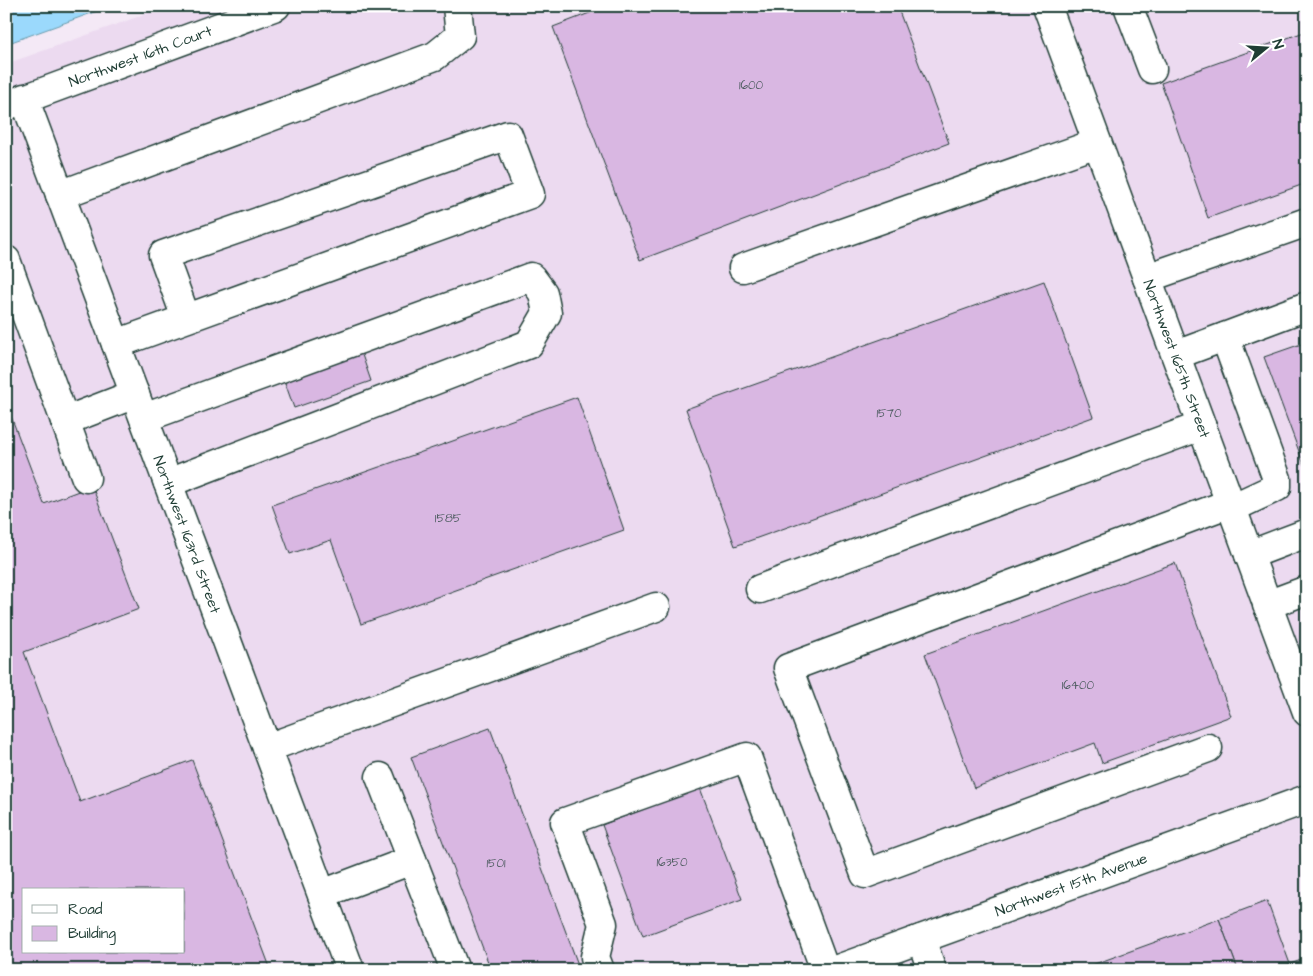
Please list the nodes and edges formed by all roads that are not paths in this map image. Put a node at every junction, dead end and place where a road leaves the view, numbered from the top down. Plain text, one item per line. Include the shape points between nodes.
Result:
1 (276, 6) edge
2 (457, 6) edge
3 (1048, 6) edge
4 (1128, 6) edge
5 (1152, 69) dead end
6 (15, 102) edge
7 (1097, 143) junction
8 (60, 195) junction
9 (1307, 222) edge
10 (6, 260) edge
11 (743, 268) dead end
12 (1147, 278) junction
13 (1307, 306) edge
14 (186, 318) junction
15 (1225, 337) junction
16 (116, 344) junction
17 (1176, 355) junction
18 (139, 406) junction
19 (65, 420) junction
20 (1202, 426) junction
21 (86, 478) dead end
22 (168, 484) junction
23 (1231, 505) junction
24 (1307, 533) edge
25 (1249, 555) junction
26 (760, 589) dead end
27 (1307, 590) edge
28 (1267, 605) junction
29 (656, 607) dead end
30 (1307, 712) edge
31 (267, 748) junction
32 (1208, 748) dead end
33 (380, 776) dead end
34 (1307, 799) edge
35 (412, 860) junction
36 (322, 894) junction
37 (921, 938) junction
38 (350, 970) edge
39 (455, 970) edge
40 (600, 970) edge
41 (825, 970) edge
42 (835, 970) edge
43 (932, 970) edge

1 - 6 street, Northwest 16th Court
2 - 8 street via 460,36 436,56
3 - 7 street, Northwest 165th Street
4 - 5 street
6 - 8 street, Northwest 163rd Street
7 - 11 street
7 - 12 street, Northwest 165th Street
8 - 16 street, Northwest 163rd Street
9 - 12 street
10 - 19 street
12 - 17 street, Northwest 165th Street
13 - 15 street
14 - 14 street via 530,194 508,135 163,255
14 - 16 street
15 - 17 street
15 - 23 street via 1278,479 1277,487
16 - 18 street, Northwest 163rd Street
17 - 20 street, Northwest 165th Street
18 - 19 street
18 - 22 street, Northwest 163rd Street
18 - 22 street via 530,277 542,293 547,314 529,344
19 - 21 street
20 - 23 street, Northwest 165th Street
20 - 26 street
22 - 31 street, Northwest 163rd Street
23 - 25 street, Northwest 165th Street
23 - 32 street via 788,668 865,874
24 - 25 street
25 - 28 street, Northwest 165th Street
27 - 28 street
28 - 30 street, Northwest 165th Street
29 - 31 street
31 - 36 street, Northwest 163rd Street
33 - 35 street
34 - 37 street, Northwest 15th Avenue
35 - 36 street
35 - 39 street
36 - 38 street, Northwest 163rd Street
37 - 42 street, Northwest 15th Avenue
37 - 43 street
40 - 41 street via 595,957 603,924 565,822 747,756

